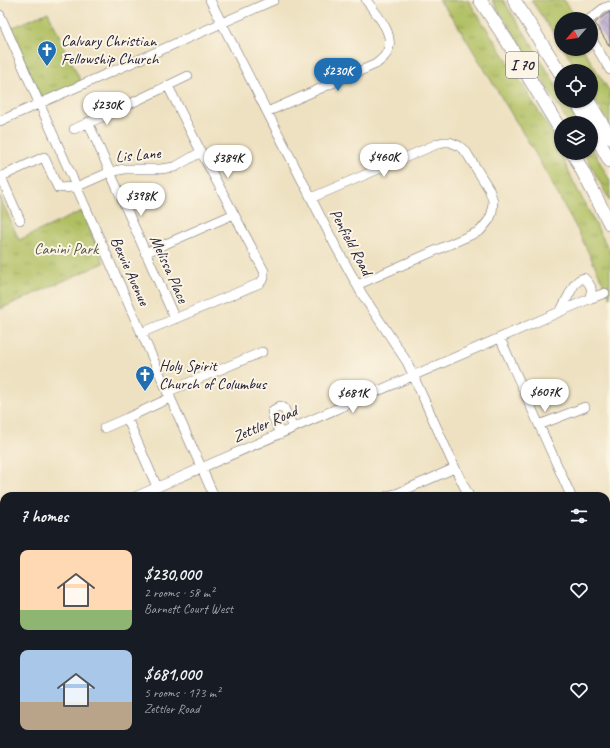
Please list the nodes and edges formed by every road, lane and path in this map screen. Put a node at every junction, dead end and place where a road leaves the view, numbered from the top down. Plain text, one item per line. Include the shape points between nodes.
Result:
1 (210, 0) edge
2 (274, 0) edge
3 (366, 0) edge
4 (480, 0) edge
5 (514, 0) edge
6 (610, 6) edge
7 (598, 13) edge
8 (0, 15) edge
9 (222, 23) junction
10 (598, 50) edge
11 (555, 64) edge
12 (610, 70) edge
13 (188, 76) dead end
14 (168, 86) junction
15 (39, 103) junction
16 (592, 108) edge
17 (267, 112) junction
18 (554, 119) edge
19 (0, 121) edge
20 (88, 122) junction
21 (74, 129) dead end
22 (610, 137) edge
23 (598, 140) edge
24 (59, 149) junction
25 (201, 152) junction
26 (44, 157) junction
27 (577, 160) edge
28 (610, 161) edge
29 (110, 172) junction
30 (0, 177) edge
31 (76, 187) junction
32 (311, 198) junction
33 (234, 214) junction
34 (20, 220) dead end
35 (610, 224) edge
36 (145, 253) junction
37 (357, 285) junction
38 (605, 293) dead end
39 (590, 299) junction
40 (560, 312) junction
41 (175, 319) junction
42 (141, 333) junction
43 (500, 338) junction
44 (262, 352) dead end
45 (413, 376) junction
46 (169, 395) junction
47 (584, 407) dead end
48 (127, 418) junction
49 (539, 425) junction
50 (104, 428) dead end
51 (293, 428) junction
52 (280, 434) junction
53 (201, 468) junction
54 (455, 468) junction
55 (156, 487) junction
56 (145, 492) edge
57 (212, 492) edge
58 (400, 492) edge
59 (466, 492) edge
60 (568, 492) edge

1 - 9 street, Penfield Road
2 - 9 street
3 - 17 street via 390,36 389,48 384,57 376,64
4 - 18 highway, I 70
5 - 11 highway, I 70
6 - 7 street
8 - 15 street, Bexvie Avenue
9 - 15 street
9 - 17 street, Penfield Road
10 - 12 street
13 - 14 street
14 - 20 street
14 - 25 street
15 - 19 street
15 - 24 street, Bexvie Avenue
16 - 22 highway
17 - 32 street, Penfield Road
20 - 21 street
20 - 29 street, Melissa Place
23 - 28 highway
24 - 26 street
24 - 31 street, Bexvie Avenue
25 - 29 street, Lis Lane via 175,167 124,168
25 - 33 street
26 - 30 street
26 - 31 street via 58,188
27 - 35 highway
29 - 31 street, Lis Lane
29 - 36 street, Melissa Place
30 - 34 street
31 - 42 street, Bexvie Avenue
32 - 37 street, Penfield Road
32 - 37 street via 443,142 455,143 466,152 489,189 493,201 492,213 480,230
33 - 36 street
33 - 41 street via 264,271 264,278 260,283
36 - 41 street, Melissa Place
37 - 45 street, Penfield Road via 407,362
38 - 39 street, Zettler Road
39 - 40 street, Zettler Road
39 - 40 street via 590,283 584,278 578,280
40 - 43 street, Zettler Road
41 - 42 street
42 - 46 street, Bexvie Avenue
43 - 45 street, Zettler Road
43 - 49 street
44 - 46 street
45 - 51 street, Zettler Road
45 - 54 street, Penfield Road
46 - 48 street
46 - 53 street, Bexvie Avenue
47 - 49 street
48 - 50 street
48 - 55 street
49 - 60 street
51 - 52 street, Zettler Road
51 - 52 street via 284,408 280,406 272,411 272,414
52 - 53 street, Zettler Road
53 - 55 street, Zettler Road
53 - 57 street, Bexvie Avenue
54 - 58 street
54 - 59 street, Penfield Road
55 - 56 street, Zettler Road

